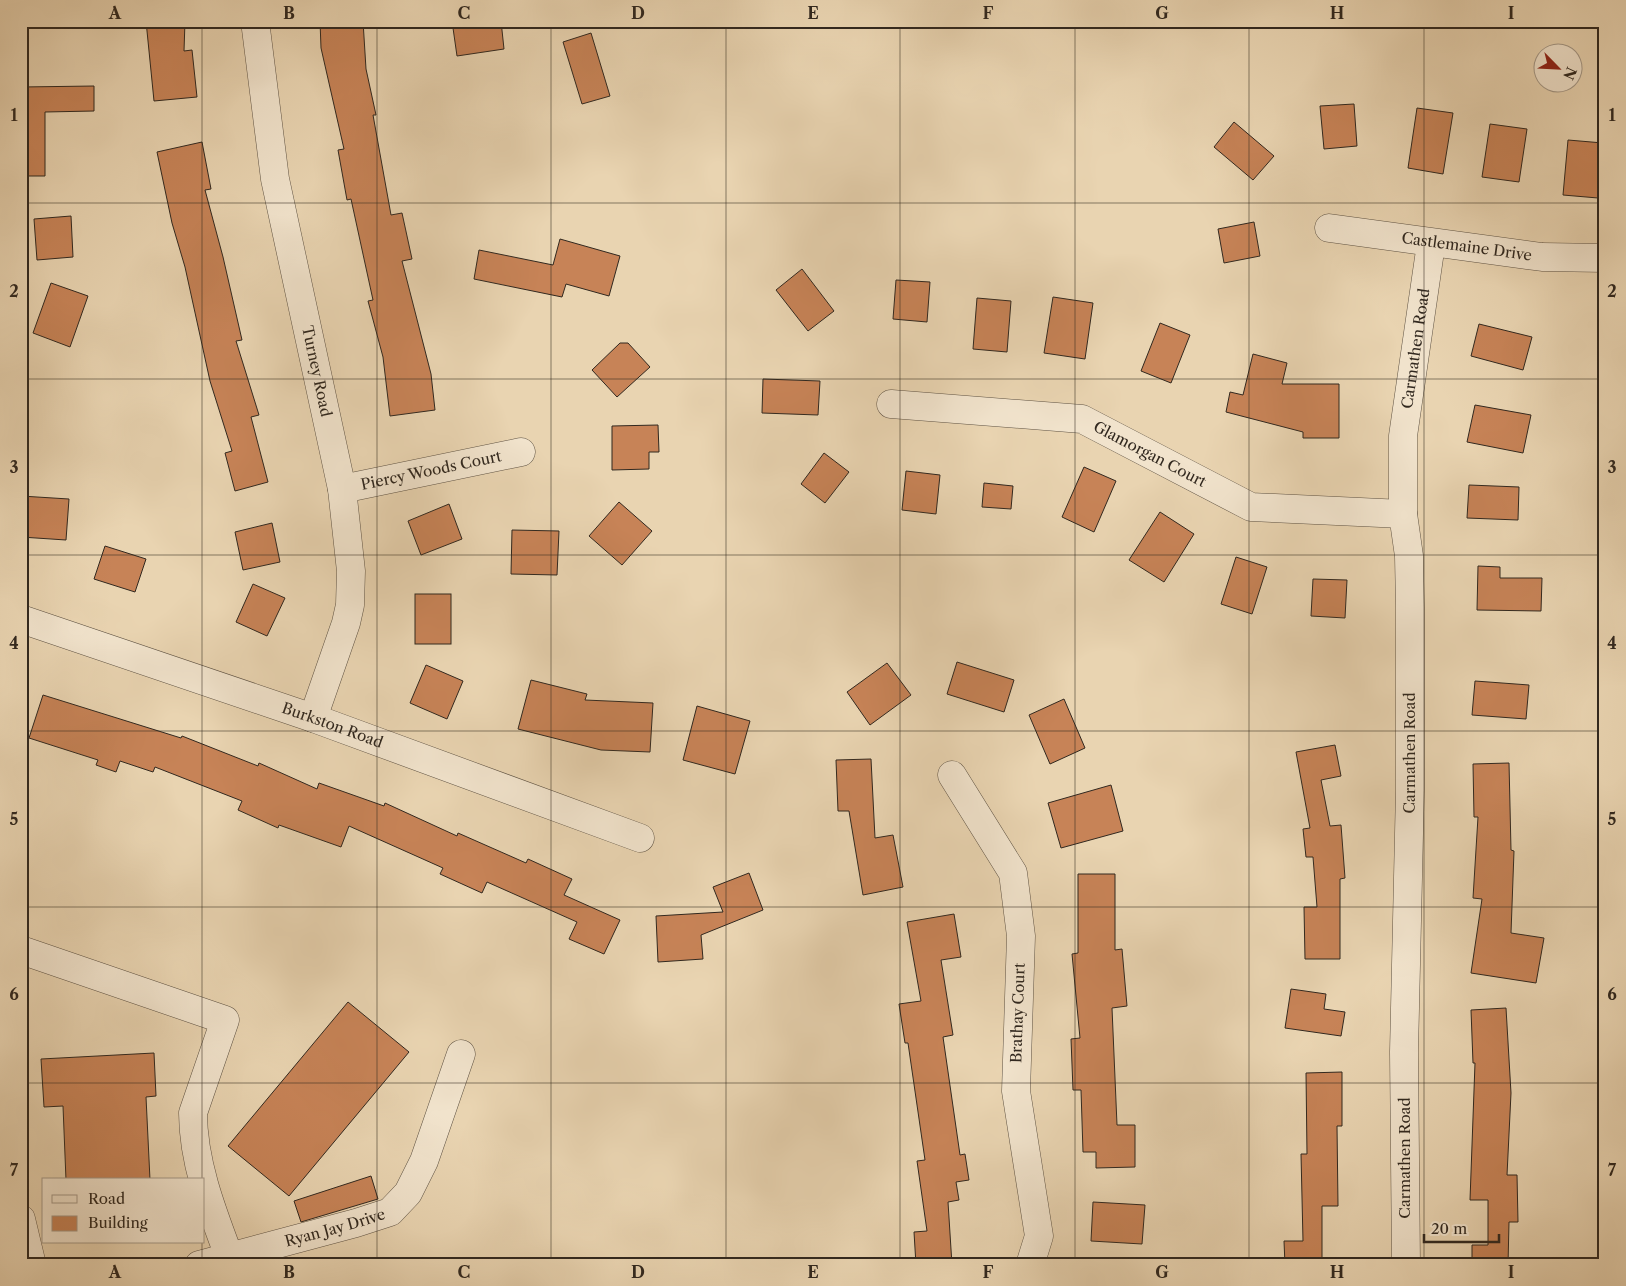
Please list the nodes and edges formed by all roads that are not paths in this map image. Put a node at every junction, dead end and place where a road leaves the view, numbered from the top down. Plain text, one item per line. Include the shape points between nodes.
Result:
1 (255, 21) edge
2 (1329, 228) dead end
3 (1431, 244) junction
4 (1605, 258) edge
5 (891, 404) dead end
6 (521, 452) dead end
7 (342, 489) junction
8 (1403, 514) junction
9 (21, 618) edge
10 (313, 718) junction
11 (952, 775) dead end
12 (640, 838) dead end
13 (21, 950) edge
14 (461, 1054) dead end
15 (204, 1178) edge
16 (205, 1185) edge
17 (22, 1228) edge
18 (229, 1256) junction
19 (32, 1265) edge
20 (199, 1265) edge
21 (1030, 1265) edge
22 (1406, 1265) edge

1 - 7 street, Turney Road via 275,179
2 - 3 street, Castlemaine Drive
3 - 4 street, Castlemaine Drive via 1542,257
3 - 8 street, Carmathen Road via 1403,436
5 - 8 street, Glamorgan Court via 1082,419 1251,506
6 - 7 street, Piercy Woods Court
7 - 10 street, Turney Road via 351,571 350,605
8 - 22 street, Carmathen Road via 1409,556 1410,607 1404,1052
9 - 10 street, Burkston Road
10 - 12 street, Burkston Road
11 - 21 street, Brathay Court via 1012,873 1021,936 1016,1091 1039,1236
13 - 15 street via 225,1020 193,1113 193,1129
14 - 18 street, Ryan Jay Drive via 424,1161 408,1193 390,1212 356,1224
16 - 18 street
17 - 19 street
18 - 20 street, Ryan Jay Drive

